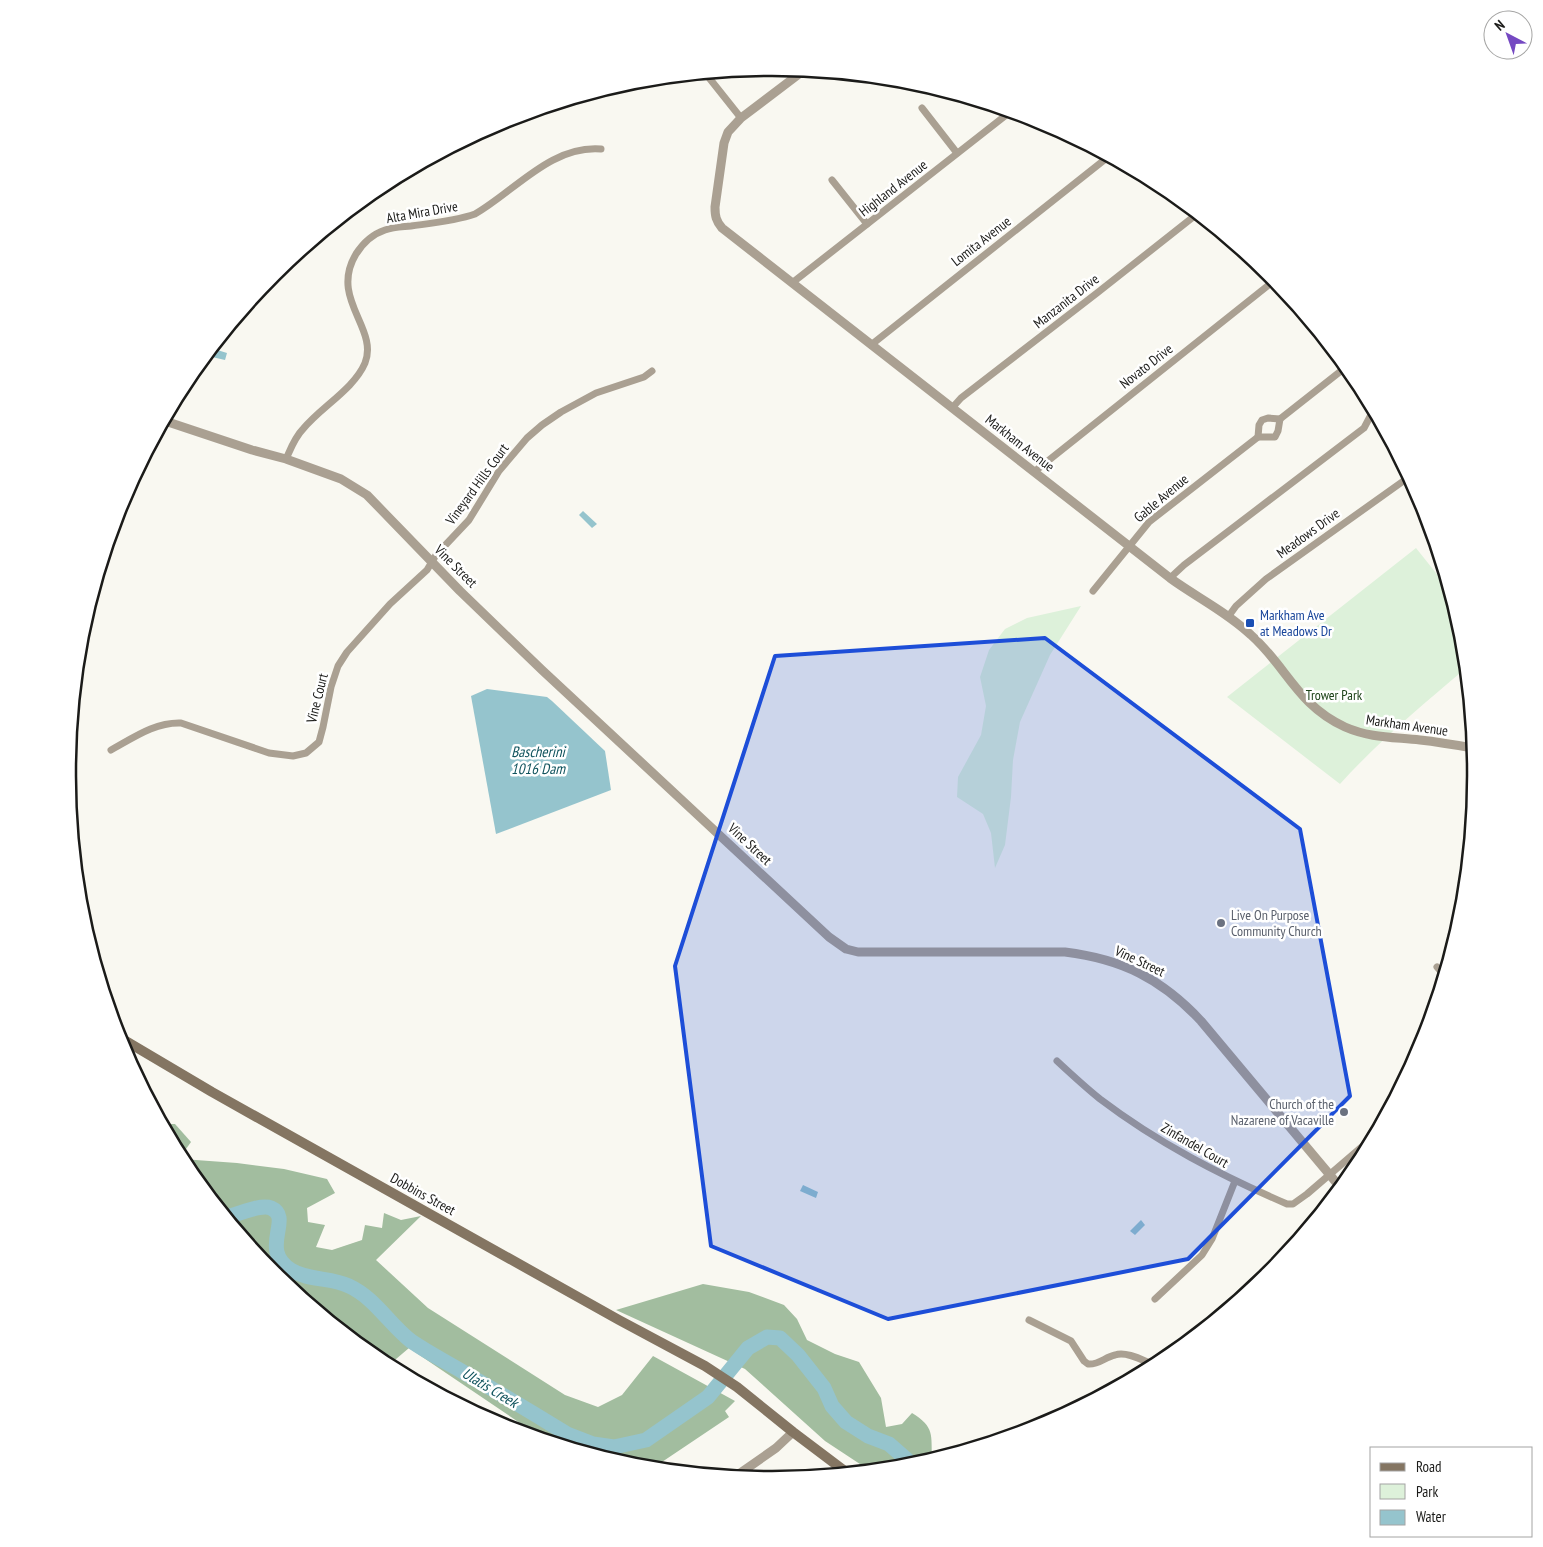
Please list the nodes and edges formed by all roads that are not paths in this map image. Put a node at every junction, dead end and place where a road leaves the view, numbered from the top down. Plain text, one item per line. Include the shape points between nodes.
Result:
1 (795, 77) edge
2 (710, 79) edge
3 (922, 108) dead end
4 (1004, 116) edge
5 (742, 118) junction
6 (601, 149) dead end
7 (957, 153) junction
8 (1103, 161) edge
9 (832, 180) dead end
10 (1192, 218) edge
11 (867, 224) junction
12 (792, 283) junction
13 (1268, 285) edge
14 (871, 344) junction
15 (652, 371) dead end
16 (1340, 372) edge
17 (952, 408) junction
18 (1370, 417) edge
19 (1280, 419) junction
20 (170, 423) edge
21 (1258, 437) junction
22 (286, 458) junction
23 (1034, 472) junction
24 (1403, 481) edge
25 (1129, 546) junction
26 (432, 562) junction
27 (1170, 578) junction
28 (1093, 591) dead end
29 (1228, 617) junction
30 (1466, 747) edge
31 (111, 750) dead end
32 (1437, 966) dead end
33 (1439, 969) edge
34 (133, 1051) edge
35 (1057, 1061) dead end
36 (1355, 1153) edge
37 (1330, 1175) junction
38 (1235, 1181) junction
39 (1336, 1182) edge
40 (1155, 1299) dead end
41 (1028, 1320) dead end
42 (1146, 1362) edge
43 (793, 1432) junction
44 (839, 1467) edge
45 (745, 1470) edge

1 - 5 street, Markham Avenue
2 - 5 street
3 - 7 street
4 - 7 street, Highland Avenue
5 - 12 street, Markham Avenue via 731,128 724,143 715,215 717,222
6 - 22 street, Alta Mira Drive via 579,149 560,156 475,214 399,226 384,230 368,240 354,257 347,282 350,300 366,339 366,361 360,373 302,429
7 - 11 street, Highland Avenue
8 - 14 street, Lomita Avenue
9 - 11 street
10 - 17 street, Manzanita Drive
11 - 12 street, Highland Avenue
12 - 14 street, Markham Avenue
13 - 23 street, Novato Drive
14 - 17 street, Markham Avenue
15 - 26 street, Vineyard Hills Court via 644,377 596,393 542,425 527,438 499,470 475,512
16 - 19 street, Gable Avenue
17 - 23 street, Markham Avenue
18 - 27 street via 1364,428
19 - 21 street, Gable Avenue via 1275,437
19 - 21 street, Gable Avenue via 1262,420
20 - 22 street, Vine Street
21 - 25 street, Gable Avenue via 1148,522
22 - 26 street, Vine Street via 341,479 367,496
23 - 25 street, Markham Avenue
24 - 29 street, Meadows Drive via 1266,579
25 - 27 street, Markham Avenue
25 - 28 street, Gable Avenue
26 - 31 street, Vine Court via 347,652 331,687 319,742 306,753 293,756 269,753 171,723 156,726
26 - 37 street, Vine Street via 542,670 829,937 846,949 858,952 1065,952 1093,956 1135,970 1169,991 1188,1008
27 - 29 street, Markham Avenue
29 - 30 street, Markham Avenue via 1265,648 1306,700 1332,720 1362,734
32 - 33 street
34 - 43 main road, Dobbins Street via 705,1366 737,1386
35 - 38 street, Zinfandel Court via 1099,1098 1140,1127
36 - 37 street
37 - 38 street, Zinfandel Court via 1293,1204
37 - 39 street, Vine Street
38 - 40 street via 1212,1239 1202,1255
41 - 42 street via 1071,1341 1088,1364 1117,1354
43 - 44 main road
43 - 45 street

